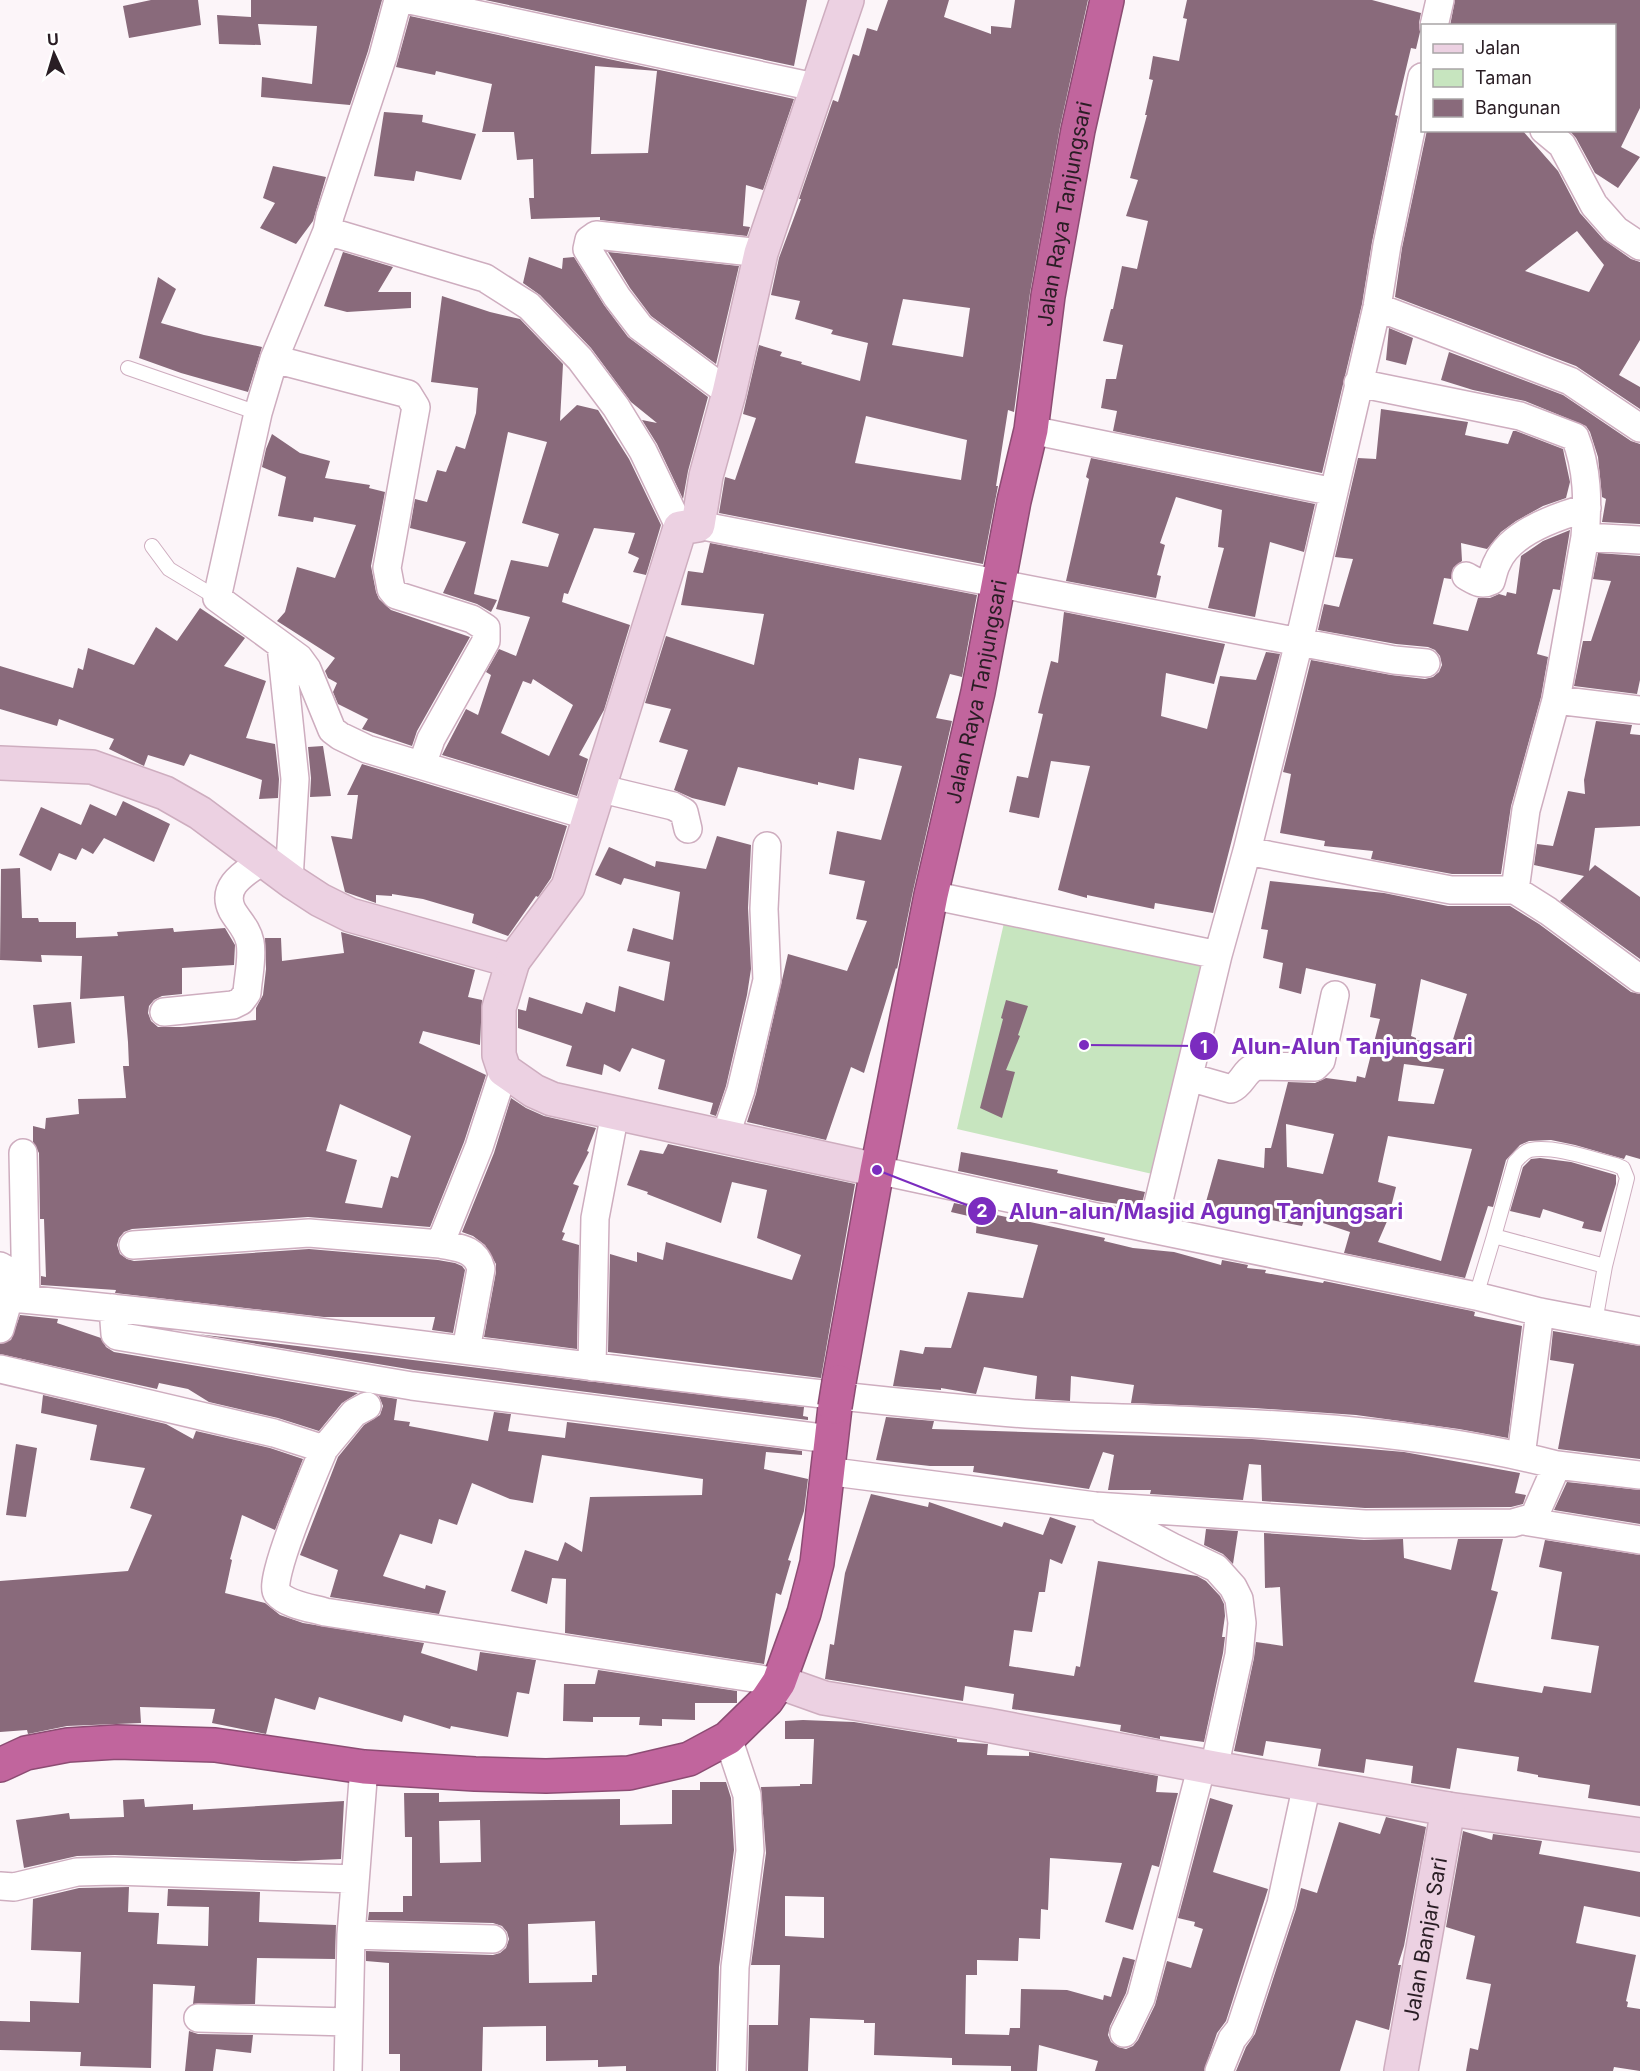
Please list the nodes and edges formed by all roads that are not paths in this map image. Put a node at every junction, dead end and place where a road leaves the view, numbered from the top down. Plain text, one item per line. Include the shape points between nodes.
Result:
1 (398, 0) edge
2 (410, 0) edge
3 (848, 0) edge
4 (1107, 0) edge
5 (1440, 0) edge
6 (1434, 24) edge
7 (1421, 82) edge
8 (819, 88) junction
9 (1546, 132) edge
10 (327, 231) junction
11 (1640, 246) edge
12 (761, 253) junction
13 (1377, 307) junction
14 (274, 359) junction
15 (128, 368) dead end
16 (1358, 383) junction
17 (729, 393) junction
18 (258, 413) junction
19 (1640, 428) edge
20 (1031, 430) junction
21 (1334, 492) junction
22 (1587, 508) junction
23 (689, 527) junction
24 (1585, 537) junction
25 (1640, 540) edge
26 (152, 546) dead end
27 (1466, 576) dead end
28 (998, 582) junction
29 (217, 598) junction
30 (1299, 642) junction
31 (280, 645) junction
32 (1426, 663) dead end
33 (1556, 700) junction
34 (1640, 710) edge
35 (0, 763) edge
36 (422, 765) junction
37 (593, 802) junction
38 (687, 829) dead end
39 (767, 846) dead end
40 (1247, 851) junction
41 (262, 860) junction
42 (289, 880) junction
43 (1515, 890) junction
44 (931, 896) junction
45 (1218, 955) junction
46 (513, 961) junction
47 (1640, 979) edge
48 (1335, 995) dead end
49 (164, 1012) dead end
50 (504, 1070) junction
51 (1189, 1077) junction
52 (615, 1113) junction
53 (724, 1137) junction
54 (23, 1153) dead end
55 (877, 1170) junction
56 (1152, 1229) junction
57 (1494, 1236) junction
58 (440, 1244) junction
59 (133, 1245) dead end
60 (0, 1266) edge
61 (1605, 1266) junction
62 (1476, 1296) junction
63 (11, 1298) edge
64 (113, 1308) junction
65 (1540, 1312) junction
66 (1595, 1322) junction
67 (0, 1329) edge
68 (1640, 1331) edge
69 (466, 1350) junction
70 (592, 1367) junction
71 (0, 1369) edge
72 (367, 1406) dead end
73 (835, 1409) junction
74 (324, 1449) junction
75 (1521, 1456) junction
76 (1557, 1465) junction
77 (826, 1471) junction
78 (1640, 1475) edge
79 (1095, 1506) junction
80 (1524, 1521) junction
81 (1640, 1540) edge
82 (779, 1682) junction
83 (728, 1738) junction
84 (0, 1764) edge
85 (1208, 1766) junction
86 (364, 1767) junction
87 (1307, 1784) junction
88 (1448, 1809) junction
89 (1640, 1835) edge
90 (355, 1879) junction
91 (0, 1886) edge
92 (351, 1935) junction
93 (493, 1940) dead end
94 (198, 2018) dead end
95 (349, 2022) junction
96 (1124, 2033) dead end
97 (348, 2071) edge
98 (732, 2071) edge
99 (1219, 2071) edge
100 (1401, 2071) edge

1 - 10 street
2 - 8 street
3 - 8 street
4 - 20 highway, Jalan Raya Tanjungsari via 1078,130 1048,296
5 - 6 street
7 - 13 street
8 - 12 street
9 - 11 street via 1562,145 1594,205 1616,230
10 - 14 street
10 - 23 street via 485,278 529,306 580,358 616,407
12 - 17 street
12 - 17 street via 596,235 589,240 587,249 640,327
13 - 16 street
13 - 19 street via 1570,381
14 - 18 street
14 - 36 street via 408,394 416,407 387,568 391,589 396,595 472,619 486,628 486,640 431,739
15 - 18 lane
16 - 21 street
16 - 22 street via 1520,416 1575,437 1583,457
17 - 23 street
18 - 29 street
20 - 21 street
20 - 28 highway, Jalan Raya Tanjungsari
21 - 30 street
22 - 24 street
22 - 27 street via 1558,516 1514,542 1497,562 1491,581 1485,584
23 - 28 street
23 - 37 street
24 - 25 street
24 - 33 street
26 - 29 lane via 168,569
28 - 30 street
28 - 44 highway, Jalan Raya Tanjungsari via 978,692
29 - 31 street
30 - 32 street
30 - 40 street
31 - 36 street via 307,669 322,710 340,736 367,749
31 - 42 street via 295,779
33 - 34 street
33 - 43 street via 1526,810
35 - 41 street via 92,767 165,793 200,813
36 - 37 street
37 - 38 street via 673,806 684,813
37 - 46 street via 568,887
39 - 53 street via 766,980 741,1090
40 - 43 street via 1451,890
40 - 45 street
41 - 42 street
41 - 49 street via 234,881 230,894 231,908 244,925 251,949 244,998 233,1005
42 - 46 street via 350,915
43 - 47 street
44 - 45 street
44 - 55 highway, Jalan Raya Tanjungsari
45 - 51 street
46 - 50 street via 499,1008 499,1055
48 - 51 street via 1321,1061 1315,1067 1257,1066 1249,1069 1231,1089
50 - 52 street via 552,1099
50 - 58 street
51 - 56 street
52 - 53 street
52 - 70 street via 595,1218
53 - 55 street
54 - 63 street
55 - 56 street
55 - 73 highway, Jalan Raya Tanjungsari
56 - 62 street
57 - 61 lane
57 - 61 lane via 1515,1162 1523,1153 1555,1150 1616,1165 1623,1168 1627,1178
57 - 62 lane
58 - 59 street via 309,1233
58 - 69 street via 473,1253 479,1259 481,1269
60 - 63 street via 7,1270
61 - 66 lane
62 - 65 street
63 - 64 street
63 - 67 street
64 - 69 street
64 - 73 street via 117,1336 412,1386
65 - 66 street
65 - 75 street
66 - 68 street
69 - 70 street
70 - 75 street via 1006,1413 1218,1421 1387,1433
71 - 74 street via 274,1433
72 - 74 street via 354,1413
73 - 77 highway, Jalan Raya Tanjungsari
74 - 82 street via 301,1503 275,1587 289,1601 324,1612
75 - 76 street
76 - 78 street
76 - 80 street via 1534,1517
77 - 79 street
77 - 82 highway, Jalan Raya Tanjungsari via 817,1563
79 - 80 street via 1365,1524
79 - 85 street via 1216,1568 1239,1599 1239,1655
80 - 81 street
82 - 83 highway, Jalan Raya Tanjungsari via 767,1700
82 - 85 street via 824,1698
83 - 86 highway, Jalan Raya Tanjungsari via 689,1759 629,1773 534,1775
83 - 98 street via 747,1795 750,1851 735,1967
84 - 86 highway, Jalan Raya Tanjungsari via 26,1753 68,1745 117,1742 214,1745
85 - 87 street
85 - 96 street via 1142,1998
86 - 90 street
87 - 88 street
87 - 99 street via 1281,1904 1240,2029
88 - 89 street
88 - 100 street, Jalan Banjar Sari
90 - 91 street via 114,1871 77,1872 14,1887
90 - 92 street
92 - 93 street
92 - 95 street
94 - 95 street
95 - 97 street

